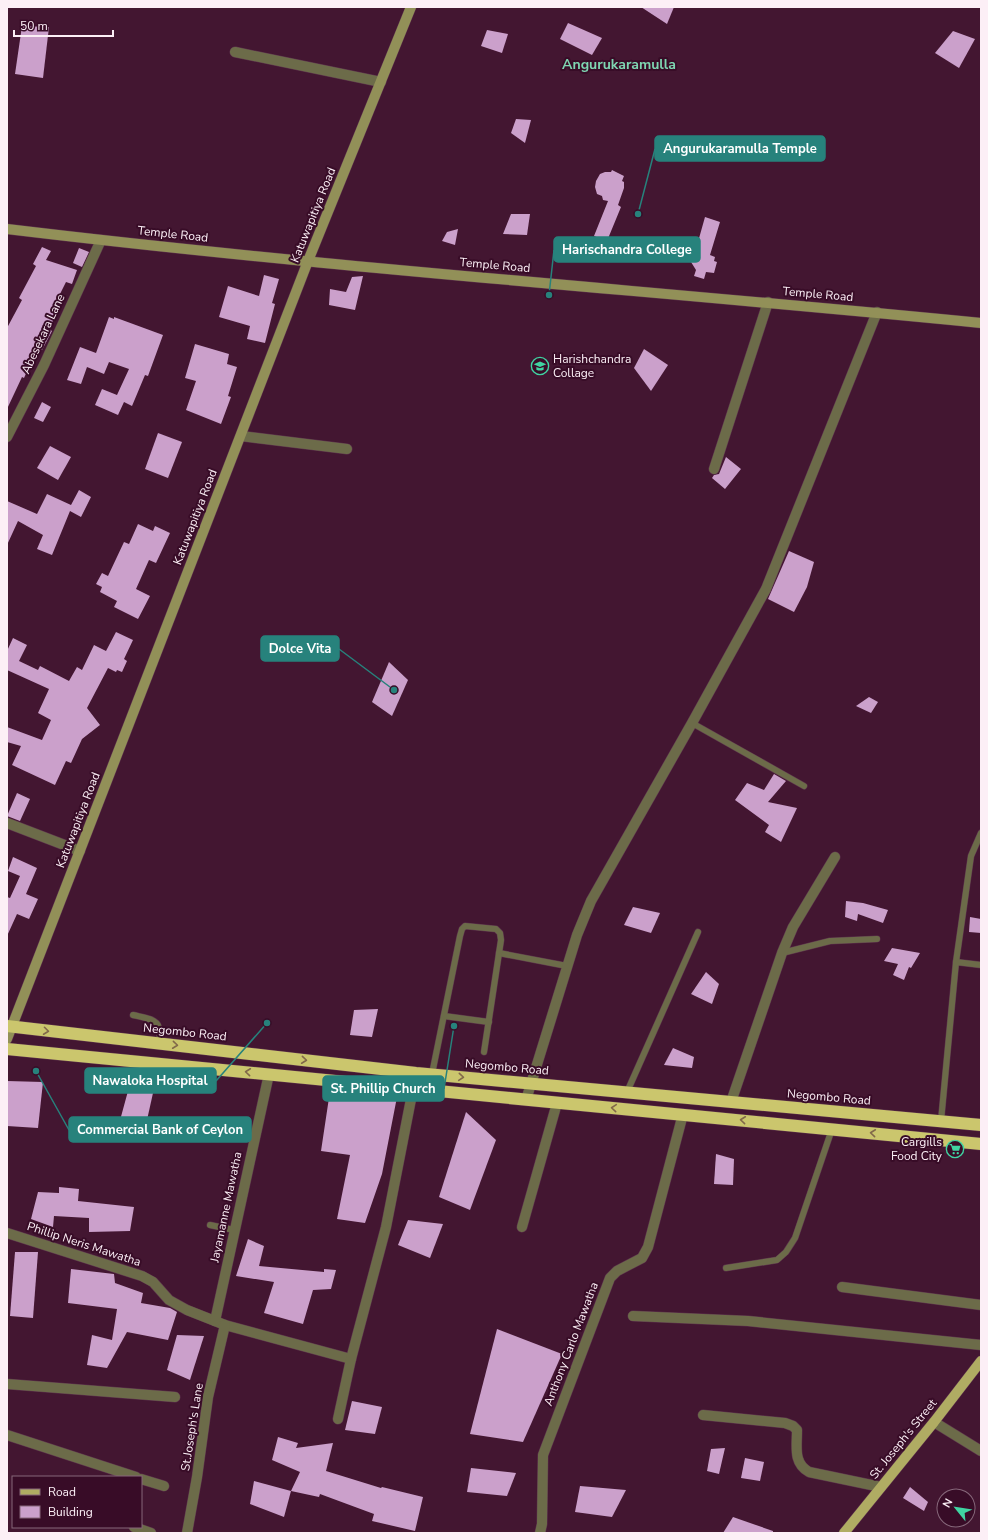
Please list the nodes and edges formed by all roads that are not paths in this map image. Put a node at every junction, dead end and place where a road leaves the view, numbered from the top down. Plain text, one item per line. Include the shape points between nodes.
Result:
1 (411, 7) edge
2 (236, 52) dead end
3 (381, 82) junction
4 (7, 229) edge
5 (101, 240) junction
6 (308, 261) junction
7 (768, 302) junction
8 (877, 312) junction
9 (981, 323) edge
10 (241, 436) junction
11 (7, 437) edge
12 (347, 449) dead end
13 (714, 468) dead end
14 (692, 723) junction
15 (804, 786) dead end
16 (7, 824) edge
17 (981, 833) edge
18 (80, 851) junction
19 (835, 856) dead end
20 (698, 932) dead end
21 (878, 939) dead end
22 (499, 953) junction
23 (782, 953) junction
24 (956, 962) junction
25 (981, 965) edge
26 (568, 966) junction
27 (133, 1015) dead end
28 (444, 1016) junction
29 (489, 1022) junction
30 (9, 1026) edge
31 (7, 1039) edge
32 (159, 1044) junction
33 (7, 1049) edge
34 (484, 1052) dead end
35 (268, 1074) junction
36 (432, 1074) junction
37 (531, 1083) junction
38 (413, 1089) junction
39 (627, 1092) junction
40 (526, 1100) junction
41 (731, 1102) junction
42 (557, 1103) junction
43 (683, 1114) junction
44 (941, 1121) junction
45 (981, 1125) edge
46 (832, 1129) junction
47 (981, 1144) edge
48 (210, 1225) dead end
49 (522, 1227) dead end
50 (234, 1230) junction
51 (7, 1233) edge
52 (726, 1268) dead end
53 (842, 1287) dead end
54 (981, 1305) edge
55 (633, 1316) dead end
56 (215, 1321) junction
57 (225, 1325) junction
58 (981, 1345) edge
59 (351, 1359) junction
60 (981, 1361) edge
61 (7, 1384) edge
62 (175, 1397) dead end
63 (703, 1415) dead end
64 (338, 1419) dead end
65 (934, 1422) junction
66 (7, 1435) edge
67 (981, 1451) edge
68 (133, 1476) edge
69 (142, 1478) edge
70 (164, 1486) dead end
71 (881, 1488) junction
72 (137, 1528) edge
73 (151, 1533) edge
74 (187, 1533) edge
75 (540, 1533) edge
76 (844, 1533) edge

1 - 3 street, Katuwapitiya Road
2 - 3 street
3 - 6 street, Katuwapitiya Road
4 - 5 street, Temple Road
5 - 6 street, Temple Road
5 - 11 street, Abesekara Lane via 44,365
6 - 7 street, Temple Road
6 - 10 street, Katuwapitiya Road
7 - 8 street, Temple Road
7 - 13 street
8 - 9 street, Temple Road
8 - 14 street via 766,590
10 - 12 street
10 - 18 street, Katuwapitiya Road
14 - 15 lane
14 - 26 street via 591,900
16 - 18 street
17 - 24 lane via 971,856
18 - 30 street, Katuwapitiya Road
19 - 23 street via 793,927
20 - 39 lane
21 - 23 lane via 830,941
22 - 26 lane
22 - 28 lane via 501,940 500,933 496,930 465,926 462,929
22 - 29 lane
23 - 41 street
24 - 25 lane
24 - 44 lane
26 - 37 street
27 - 32 lane via 156,1022 161,1031
28 - 29 lane
28 - 36 lane
29 - 34 lane
30 - 31 street, Katuwapitiya Road
30 -> 32 highway, Negombo Road
32 -> 36 highway, Negombo Road
35 -> 33 highway
35 - 38 highway
35 - 50 street, Jayamanne Mawatha
36 -> 37 highway, Negombo Road
37 - 39 highway, Negombo Road
37 - 40 street
38 - 40 highway
38 - 59 street via 386,1227
39 - 41 highway, Negombo Road
40 - 42 highway
41 - 44 highway, Negombo Road
43 -> 42 highway
42 - 49 street
46 -> 43 highway
43 - 75 street, Anthony Carlo Mawatha via 648,1248 642,1258 617,1271 610,1278 543,1455
44 - 45 highway, Negombo Road
47 -> 46 highway
46 - 52 lane via 795,1238 786,1252 777,1260
48 - 50 lane
50 - 56 street, Jayamanne Mawatha
51 - 56 street, Phillip Neris Mawatha via 142,1276 153,1282 170,1300
53 - 54 street
55 - 58 street via 748,1321
56 - 57 street, Phillip Neris Mawatha
57 - 59 street, Phillip Neris Mawatha
57 - 74 street, St.Joseph's Lane via 208,1398
59 - 64 street
60 - 65 main road, St. Joseph's Street
61 - 62 street
63 - 71 street via 785,1423 793,1426 797,1430 798,1462 802,1468 809,1472
65 - 67 street
65 - 71 main road, St. Joseph's Street
66 - 68 street
69 - 70 street
71 - 76 main road, St. Joseph's Street
72 - 73 street

